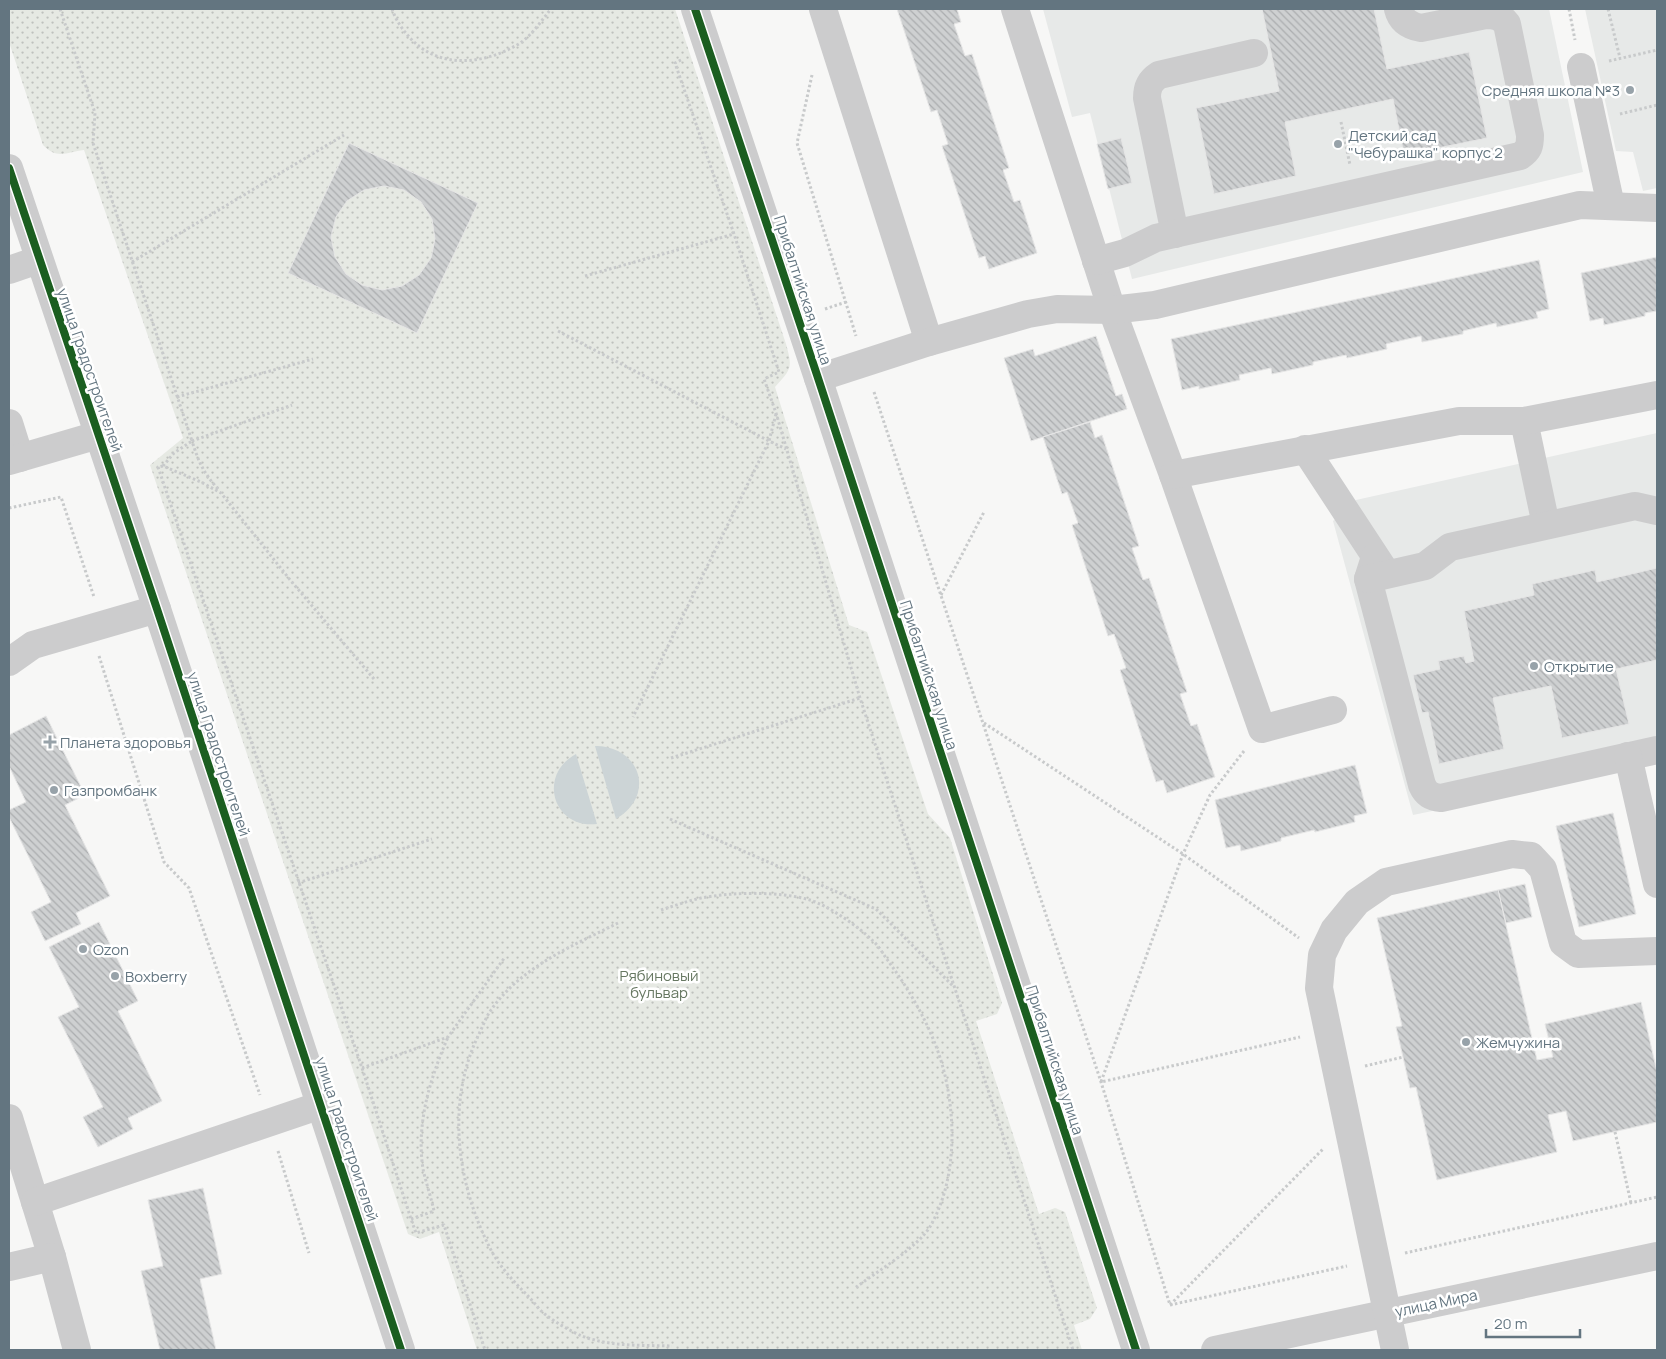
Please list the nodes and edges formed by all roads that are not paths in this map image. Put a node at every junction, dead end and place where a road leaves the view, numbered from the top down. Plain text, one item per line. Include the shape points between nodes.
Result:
1 (694, 9) edge
2 (823, 9) edge
3 (1015, 9) edge
4 (1398, 9) edge
5 (1254, 53) dead end
6 (1581, 68) road end
7 (9, 168) edge
8 (1611, 206) junction
9 (1657, 208) edge
10 (1175, 234) junction
11 (38, 260) junction
12 (1096, 261) junction
13 (9, 270) edge
14 (1112, 310) junction
15 (929, 342) junction
16 (818, 378) junction
17 (1657, 395) edge
18 (1524, 421) junction
19 (9, 422) edge
20 (98, 435) junction
21 (1304, 450) junction
22 (14, 459) edge
23 (1173, 475) junction
24 (1657, 510) edge
25 (1546, 525) junction
26 (1377, 570) junction
27 (157, 608) junction
28 (9, 662) edge
29 (1333, 710) dead end
30 (1657, 750) edge
31 (1628, 756) junction
32 (1657, 884) edge
33 (1657, 951) edge
34 (321, 1105) junction
35 (9, 1118) edge
36 (35, 1202) junction
37 (1657, 1256) edge
38 (52, 1257) junction
39 (9, 1267) edge
40 (1387, 1314) junction
41 (77, 1350) edge
42 (401, 1350) edge
43 (1136, 1350) edge
44 (1215, 1350) edge
45 (1395, 1350) edge

1 - 16 street, Прибалтийская улица
2 - 15 street
3 - 12 street
4 - 10 street via 1405,22 1421,28 1486,14 1503,18 1507,24 1530,135 1527,152
5 - 10 street via 1158,75 1147,88
6 - 8 street
7 - 11 street, улица Градостроителей
8 - 9 street
8 - 14 street via 1580,206 1154,305
10 - 12 street
11 - 13 street
11 - 20 street, улица Градостроителей
12 - 14 street
14 - 15 street via 1058,309 1028,314
14 - 23 street
15 - 16 street
16 - 43 street, Прибалтийская улица
17 - 18 street
18 - 21 street via 1459,421
18 - 25 street
19 - 22 street
20 - 22 street
20 - 27 street, улица Градостроителей
21 - 23 street
21 - 26 street
23 - 29 street via 1262,729
24 - 25 street via 1635,506
25 - 26 street via 1450,547 1425,566
26 - 31 street via 1425,792 1441,798
27 - 28 street via 33,645
27 - 34 street, улица Градостроителей
30 - 31 street
31 - 32 street
33 - 40 street via 1578,954 1563,943 1543,869 1531,856 1512,854 1386,882 1356,902 1334,930 1322,955 1319,988
34 - 36 street
34 - 42 street, улица Градостроителей
35 - 36 street
36 - 38 street
37 - 40 street, улица Мира
38 - 39 street
38 - 41 street
40 - 44 street, улица Мира
40 - 45 street

